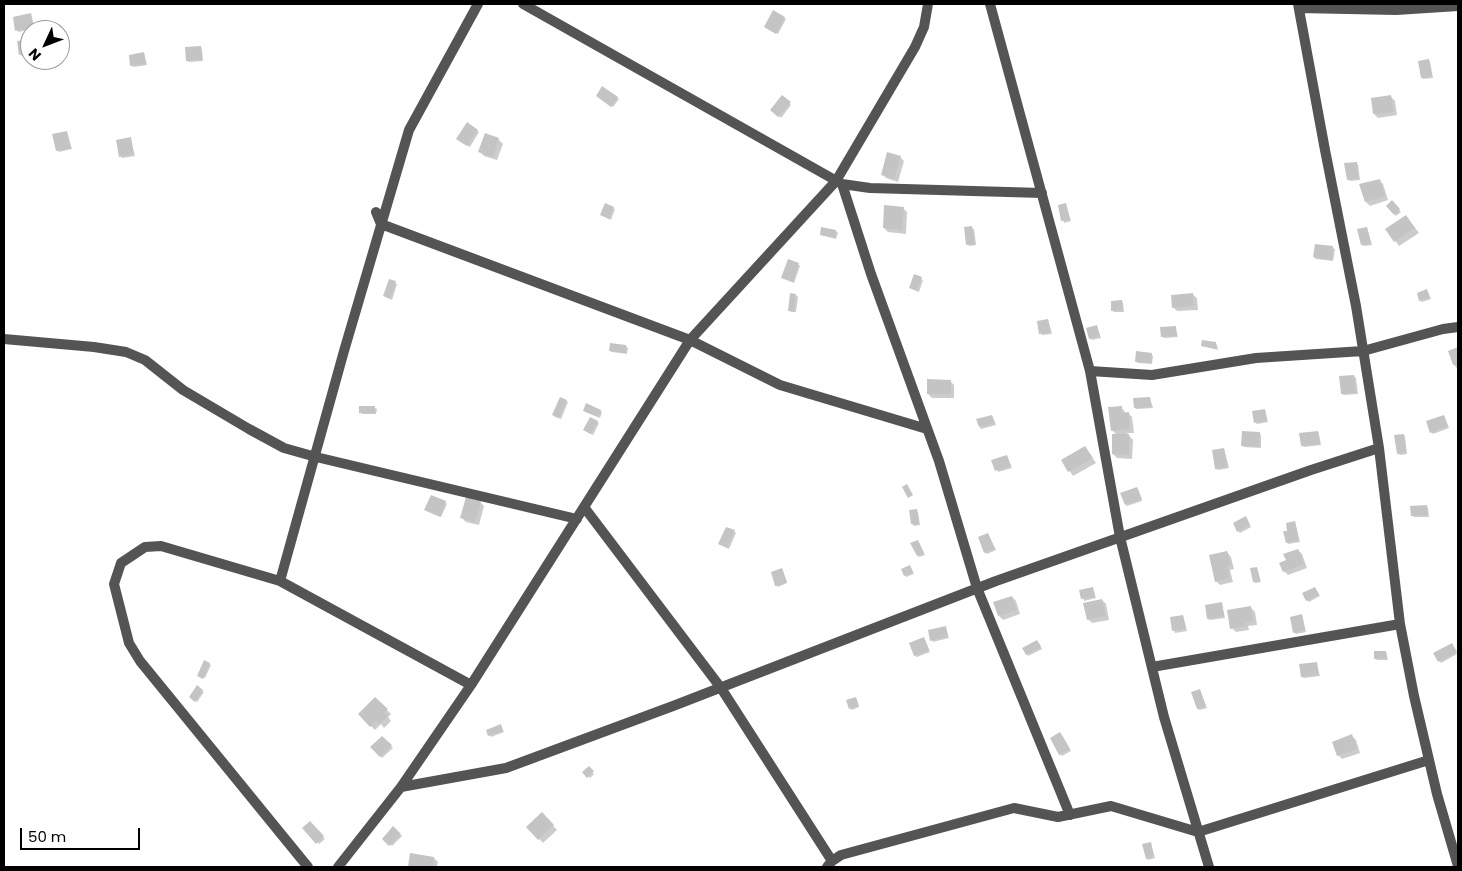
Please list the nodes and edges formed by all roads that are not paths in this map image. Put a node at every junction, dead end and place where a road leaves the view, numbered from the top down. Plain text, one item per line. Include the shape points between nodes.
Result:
1 (478, 4) edge
2 (523, 4) edge
3 (928, 4) edge
4 (990, 4) edge
5 (1298, 6) edge
6 (1458, 6) edge
7 (839, 182) junction
8 (1042, 193) junction
9 (376, 212) dead end
10 (381, 224) junction
11 (1458, 328) edge
12 (4, 339) edge
13 (690, 340) junction
14 (1363, 351) junction
15 (1090, 371) junction
16 (927, 429) junction
17 (1379, 448) junction
18 (316, 457) junction
19 (584, 507) junction
20 (577, 519) junction
21 (1120, 537) junction
22 (280, 581) junction
23 (977, 588) junction
24 (1400, 624) junction
25 (1152, 667) junction
26 (470, 685) junction
27 (721, 688) junction
28 (1429, 760) junction
29 (401, 787) junction
30 (1070, 815) junction
31 (1198, 832) junction
32 (830, 864) edge
33 (1458, 866) edge
34 (308, 867) edge
35 (338, 867) edge
36 (1209, 867) edge

1 - 10 street via 409,130
2 - 7 street
3 - 7 street via 924,27 915,47
4 - 8 street
5 - 6 street via 1396,10
5 - 14 street
7 - 8 street via 870,188
7 - 13 street
7 - 16 street
8 - 15 street
9 - 10 street
10 - 13 street
10 - 18 street
11 - 14 street via 1443,329
12 - 18 street via 94,347 133,355 146,360 183,390 249,429 284,448
13 - 16 street via 780,386
13 - 19 street
14 - 15 street via 1256,358 1152,375
14 - 17 street
15 - 21 street
16 - 23 street
17 - 21 street
17 - 24 street
18 - 20 street
18 - 22 street
19 - 20 street
19 - 27 street
20 - 26 street
21 - 23 street
21 - 25 street
22 - 26 street
22 - 34 street via 161,546 145,547 122,563 114,584 129,643 140,661
23 - 27 street
23 - 30 street
24 - 25 street
24 - 28 street
25 - 31 street
26 - 29 street
27 - 29 street via 506,768
27 - 32 street
28 - 31 street
28 - 33 street
29 - 35 street
30 - 31 street via 1111,806
30 - 32 street via 1058,817 1014,808 841,855
31 - 36 street

